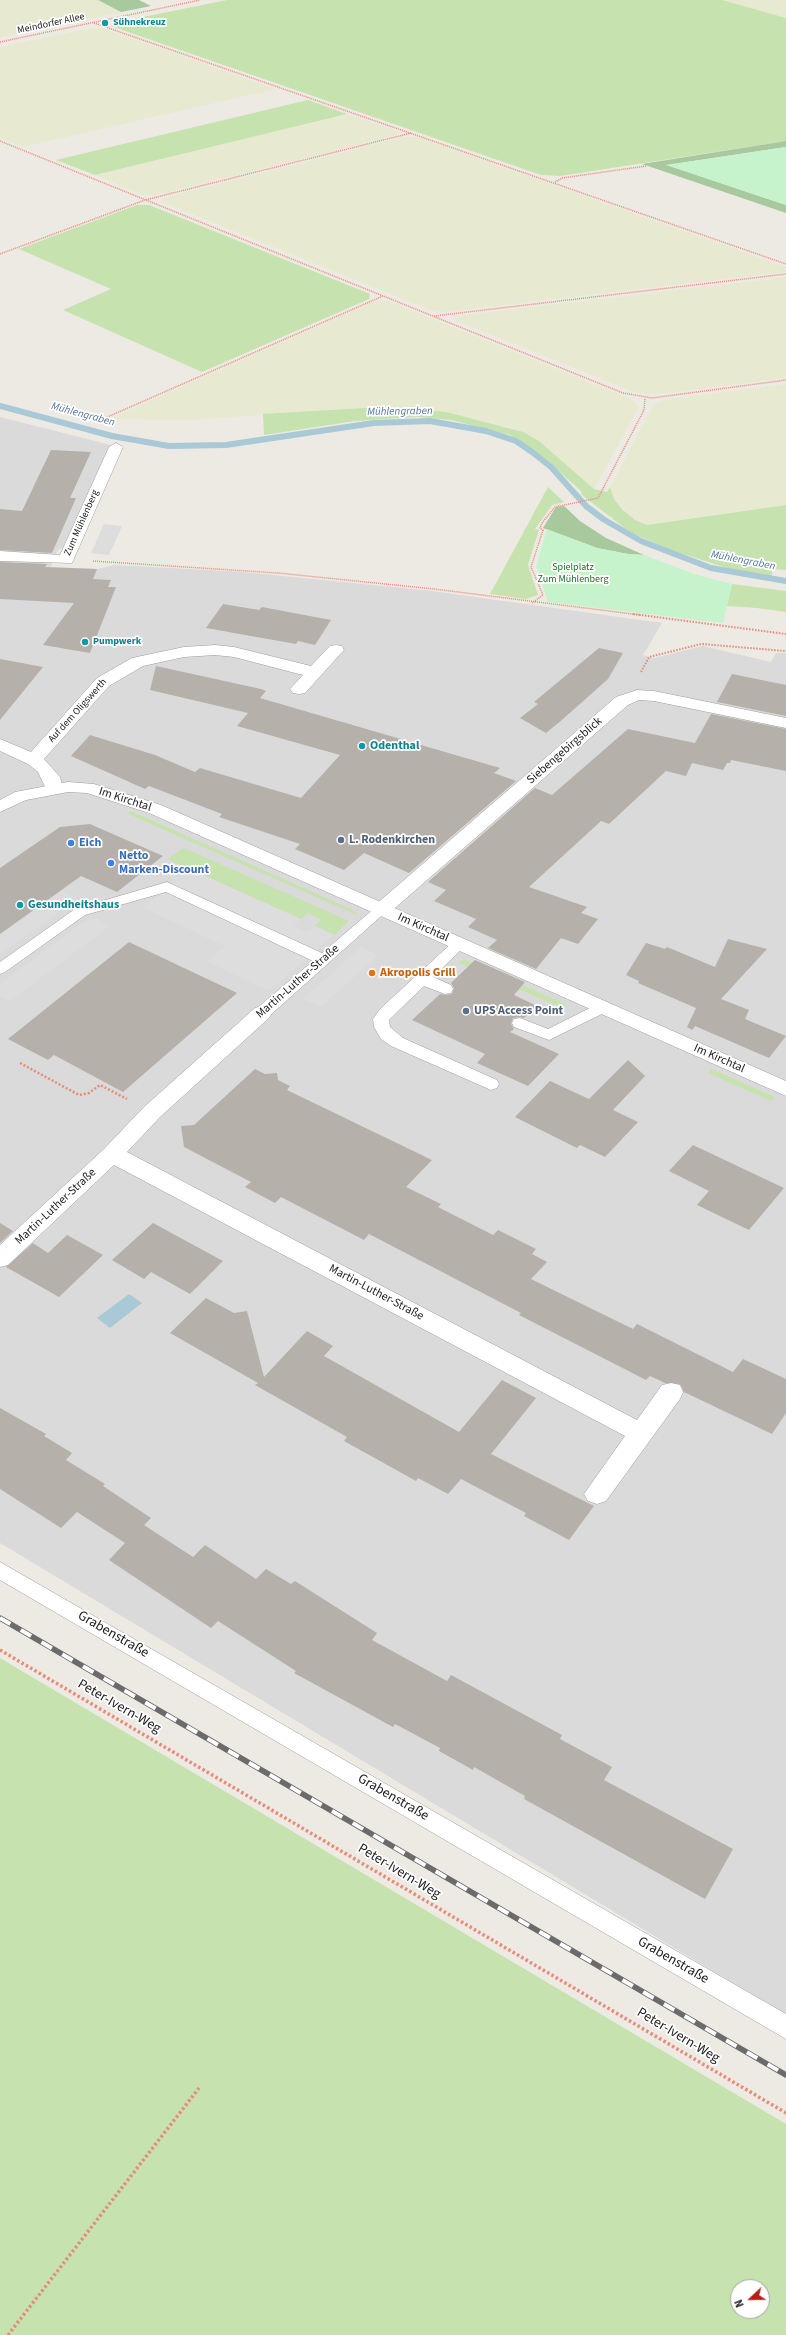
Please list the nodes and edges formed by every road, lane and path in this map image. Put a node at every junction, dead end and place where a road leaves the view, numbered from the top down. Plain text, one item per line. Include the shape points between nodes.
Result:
1 (200, 0) edge
2 (94, 23) junction
3 (0, 42) edge
4 (413, 133) junction
5 (0, 141) edge
6 (646, 166) dead end
7 (554, 183) junction
8 (145, 200) junction
9 (0, 254) edge
10 (786, 264) edge
11 (786, 274) edge
12 (383, 296) junction
13 (434, 316) junction
14 (786, 380) edge
15 (645, 398) junction
16 (96, 422) dead end
17 (116, 447) dead end
18 (0, 556) edge
19 (66, 560) junction
20 (532, 603) junction
21 (786, 634) edge
22 (336, 650) dead end
23 (786, 651) edge
24 (314, 672) junction
25 (640, 675) dead end
26 (299, 689) dead end
27 (786, 724) edge
28 (0, 744) edge
29 (34, 760) junction
30 (54, 789) junction
31 (0, 807) edge
32 (381, 910) junction
33 (459, 944) junction
34 (323, 960) junction
35 (0, 969) edge
36 (423, 978) junction
37 (445, 989) dead end
38 (602, 1007) junction
39 (262, 1013) joint
40 (520, 1023) dead end
41 (20, 1063) dead end
42 (491, 1084) dead end
43 (786, 1089) edge
44 (152, 1112) junction
45 (112, 1154) junction
46 (0, 1259) edge
47 (671, 1392) dead end
48 (641, 1433) junction
49 (597, 1494) dead end
50 (0, 1570) edge
51 (0, 1650) edge
52 (786, 2027) edge
53 (199, 2088) dead end
54 (786, 2113) edge
55 (8, 2335) edge

1 - 2 path, Meindorfer Allee
2 - 3 path, Meindorfer Allee
2 - 4 path
4 - 7 path
4 - 8 path
5 - 8 path
6 - 7 path via 562,178
7 - 10 path
8 - 9 path
8 - 12 path
11 - 13 path
12 - 13 path
12 - 16 path
13 - 15 path via 623,393
14 - 15 path
15 - 20 path via 644,410 598,498 555,507 540,528 543,530 531,566 543,595
17 - 19 street, Zum Mühlenberg
18 - 19 street, Zum Mühlenberg
19 - 20 path via 278,573 434,588
20 - 21 path
22 - 24 street
23 - 25 path via 701,644 649,657
24 - 26 street
24 - 29 street, Auf dem Oligswerth via 234,652 215,650 184,652 138,662 103,682
27 - 32 street, Siebengebirgsblick via 654,696 637,695 622,701
28 - 29 street
29 - 30 street via 51,777
30 - 31 street, Im Kirchtal via 21,796
30 - 32 street, Im Kirchtal via 88,788 155,810
32 - 33 street, Im Kirchtal
32 - 34 lane, Martin-Luther-Straße
33 - 36 lane
33 - 38 street, Im Kirchtal
34 - 35 lane via 167,887 80,912
34 - 39 lane, Martin-Luther-Straße
36 - 37 lane
36 - 42 lane via 381,1019 387,1035
38 - 40 lane via 549,1035
38 - 43 street, Im Kirchtal
39 - 44 street, Martin-Luther-Straße
41 - 44 path via 79,1095 89,1094 100,1085
44 - 45 street, Martin-Luther-Straße
45 - 46 street, Martin-Luther-Straße
45 - 48 street, Martin-Luther-Straße
47 - 48 street
48 - 49 street
50 - 52 lane, Grabenstraße
51 - 54 path, Peter-Ivern-Weg
53 - 55 path

